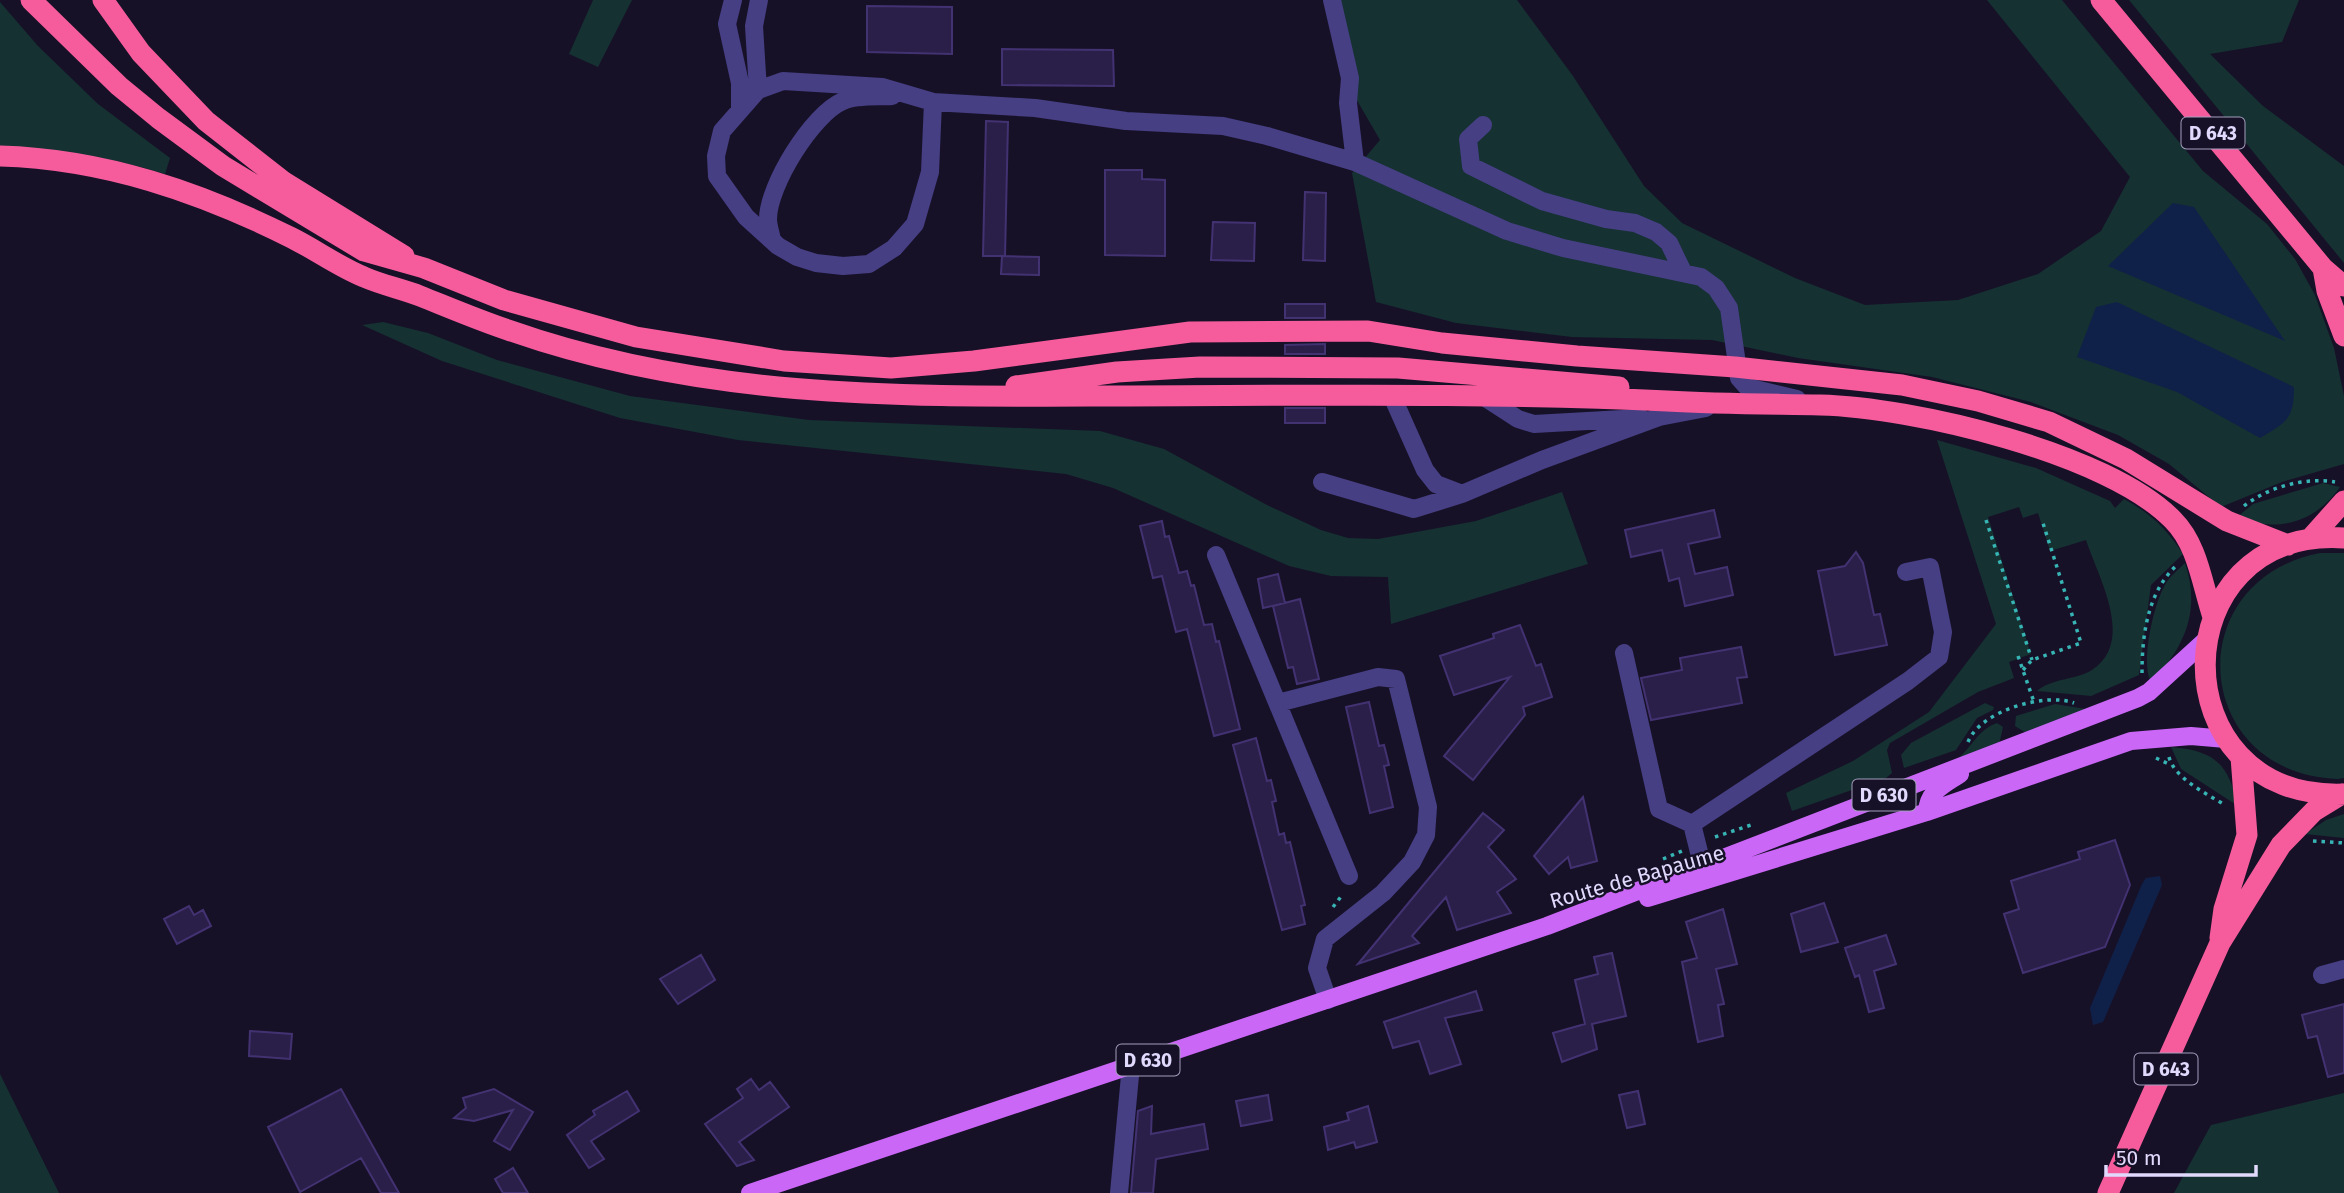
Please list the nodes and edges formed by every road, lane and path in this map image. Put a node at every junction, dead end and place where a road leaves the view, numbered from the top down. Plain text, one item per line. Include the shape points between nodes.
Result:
1 (15, 0) edge
2 (31, 0) edge
3 (103, 0) edge
4 (733, 0) edge
5 (759, 0) edge
6 (1332, 0) edge
7 (2101, 0) edge
8 (758, 90) junction
9 (909, 95) junction
10 (933, 102) junction
11 (740, 108) junction
12 (1483, 125) dead end
13 (0, 156) edge
14 (1355, 162) junction
15 (772, 240) junction
16 (424, 268) junction
17 (2323, 268) junction
18 (1683, 272) junction
19 (2344, 286) edge
20 (415, 294) junction
21 (2344, 336) edge
22 (1735, 367) junction
23 (1482, 395) junction
24 (1392, 396) junction
25 (942, 397) junction
26 (1728, 404) junction
27 (1821, 405) junction
28 (1659, 417) junction
29 (1322, 482) dead end
30 (1462, 494) junction
31 (2344, 502) edge
32 (1986, 520) dead end
33 (2042, 520) dead end
34 (2344, 538) edge
35 (2310, 539) junction
36 (2288, 545) junction
37 (1216, 555) dead end
38 (1906, 572) dead end
39 (2213, 617) junction
40 (2206, 640) junction
41 (1624, 653) dead end
42 (2018, 656) dead end
43 (2032, 660) junction
44 (2023, 670) junction
45 (2034, 702) dead end
46 (1278, 703) junction
47 (2226, 739) junction
48 (1986, 757) junction
49 (2241, 757) junction
50 (2343, 794) edge
51 (1927, 812) junction
52 (1692, 824) junction
53 (1704, 874) junction
54 (1349, 876) dead end
55 (2220, 943) junction
56 (2344, 969) edge
57 (2322, 975) dead end
58 (1328, 1000) junction
59 (1132, 1065) junction
60 (750, 1193) edge
61 (1119, 1193) edge
62 (2108, 1193) edge

1 - 20 highway via 109,94 184,153 286,221 380,270
2 - 16 highway via 119,86 223,166 364,251
3 - 16 highway via 141,52 206,121 284,182
4 - 11 street via 727,24 740,83
5 - 8 street via 754,26
6 - 14 street via 1350,78
7 - 17 highway, D 643
8 - 9 street via 783,81 813,81 882,87
8 - 11 street
9 - 10 street
9 - 15 street via 844,100 828,110 801,141 773,195 768,218
10 - 14 street via 1223,126
10 - 15 street via 930,172 923,203 915,224 894,248 869,264 843,266 796,257
11 - 15 street via 722,131 717,176 746,217
12 - 18 street via 1468,139 1471,166 1542,201 1656,232 1669,243
13 - 20 highway via 92,165 178,189 291,237 363,277
14 - 18 street via 1507,231 1563,248
16 - 22 highway via 504,300 636,337 784,361 891,368 1190,332 1368,331 1442,343
17 - 19 highway, D 643
17 - 21 highway, D 643
18 - 22 street via 1716,288 1729,308 1735,331
20 - 25 highway via 516,333 703,379 876,396
22 - 27 street via 1747,387
22 - 36 highway via 1902,385 2021,413 2099,445 2227,521
23 - 24 highway
23 - 26 highway
23 - 28 street via 1534,424
24 - 25 highway
24 - 30 street via 1425,470 1436,484
25 - 26 highway via 1117,372 1200,367 1385,368 1592,383
26 - 27 highway
26 - 28 street
27 - 39 highway via 1894,414 1972,431 2114,478 2163,511 2186,537
28 - 30 street
29 - 30 street via 1414,509
31 - 35 highway
32 - 43 path
33 - 43 path via 2081,643
34 - 35 highway
35 - 36 highway
36 - 39 highway via 2242,573
37 - 46 street
38 - 52 street via 1930,568 1943,632 1939,657
39 - 40 highway
40 - 47 highway via 2206,692
40 - 48 main road, Route de Bapaume / D 630 via 2150,692
41 - 52 street via 1659,808
42 - 44 path
43 - 44 path
44 - 45 path
46 - 54 street
46 - 58 street via 1378,677 1396,679 1428,807 1426,835 1412,862 1383,893 1325,939 1317,968
47 - 49 highway
47 - 51 main road, Route de Bapaume / D 630 via 2191,736 2131,741
48 - 51 main road via 1936,790 1928,800
48 - 53 main road, Route de Bapaume / D 630
49 - 50 highway via 2268,777 2298,790
49 - 55 highway, D 643 via 2246,835 2224,909
50 - 55 highway, D 643 via 2314,811 2281,845
51 - 53 main road, Route de Bapaume / D 630
52 - 53 street
53 - 58 main road, Route de Bapaume / D 630
55 - 62 highway, D 643
56 - 57 street
58 - 59 main road, D 630
59 - 60 main road, D 630
59 - 61 street

